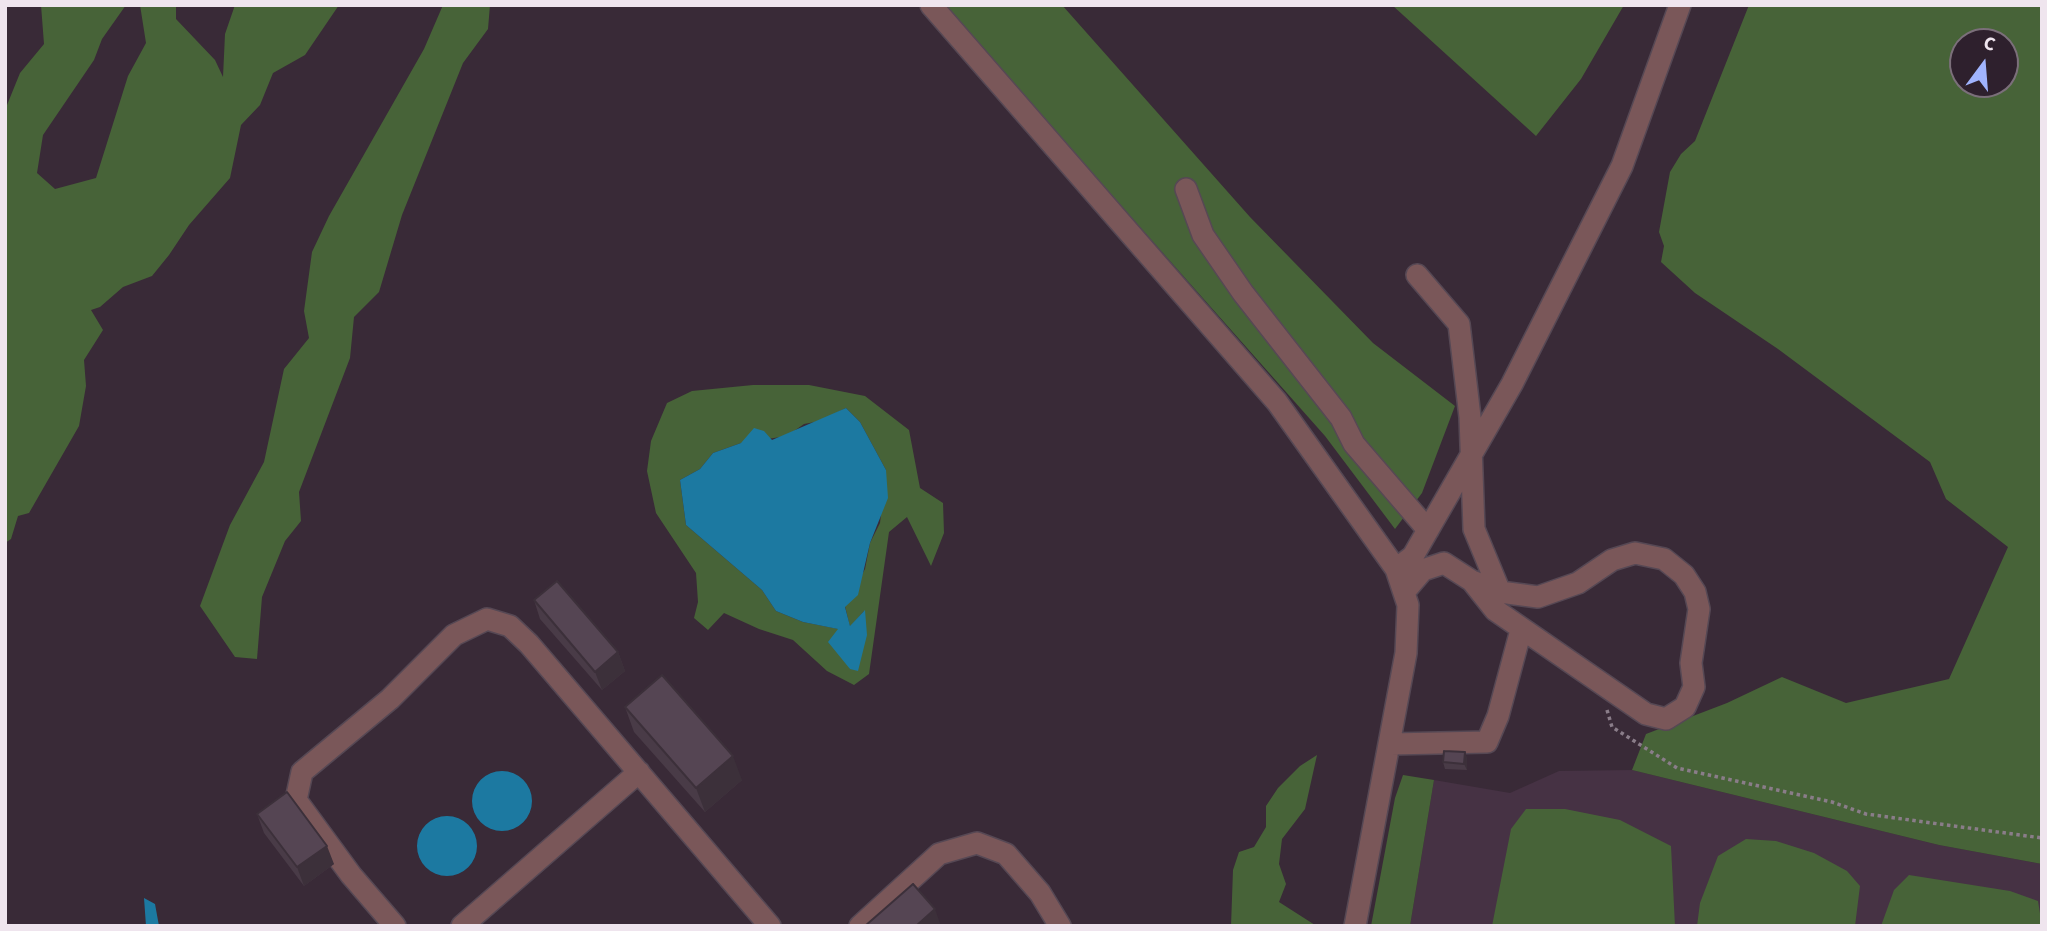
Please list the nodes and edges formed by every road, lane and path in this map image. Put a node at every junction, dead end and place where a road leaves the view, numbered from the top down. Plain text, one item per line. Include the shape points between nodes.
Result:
1 (931, 5) edge
2 (1680, 5) edge
3 (1186, 189) dead end
4 (1418, 275) dead end
5 (1471, 456) junction
6 (1428, 530) junction
7 (1396, 569) junction
8 (1472, 581) junction
9 (1405, 591) junction
10 (1500, 592) junction
11 (1521, 629) junction
12 (1600, 684) junction
13 (1391, 744) junction
14 (639, 772) junction
15 (2042, 838) edge
16 (395, 926) edge
17 (462, 926) edge
18 (770, 926) edge
19 (860, 926) edge
20 (1060, 926) edge
21 (1355, 926) edge

1 - 7 street via 1277,402
2 - 5 street via 1622,166
3 - 6 street via 1203,235 1243,293 1341,418 1354,444
4 - 5 street via 1459,324
5 - 6 street
5 - 10 street via 1474,529
6 - 7 street via 1413,556
7 - 9 street
8 - 9 street via 1444,563 1423,569
8 - 10 street
8 - 11 street via 1495,610
9 - 13 street via 1406,653
10 - 12 street via 1538,597 1578,583 1612,560 1635,554 1664,559 1684,575 1699,609 1691,663 1694,687 1685,707 1666,719 1646,714
11 - 12 street
11 - 13 street via 1487,742
12 - 15 path via 1612,727 1677,768 1832,802 1866,814
13 - 21 street
14 - 16 street via 510,626 487,619 454,635 390,699 302,772 296,800
14 - 17 street
14 - 18 street
19 - 20 street via 939,854 977,843 1006,854 1040,893

